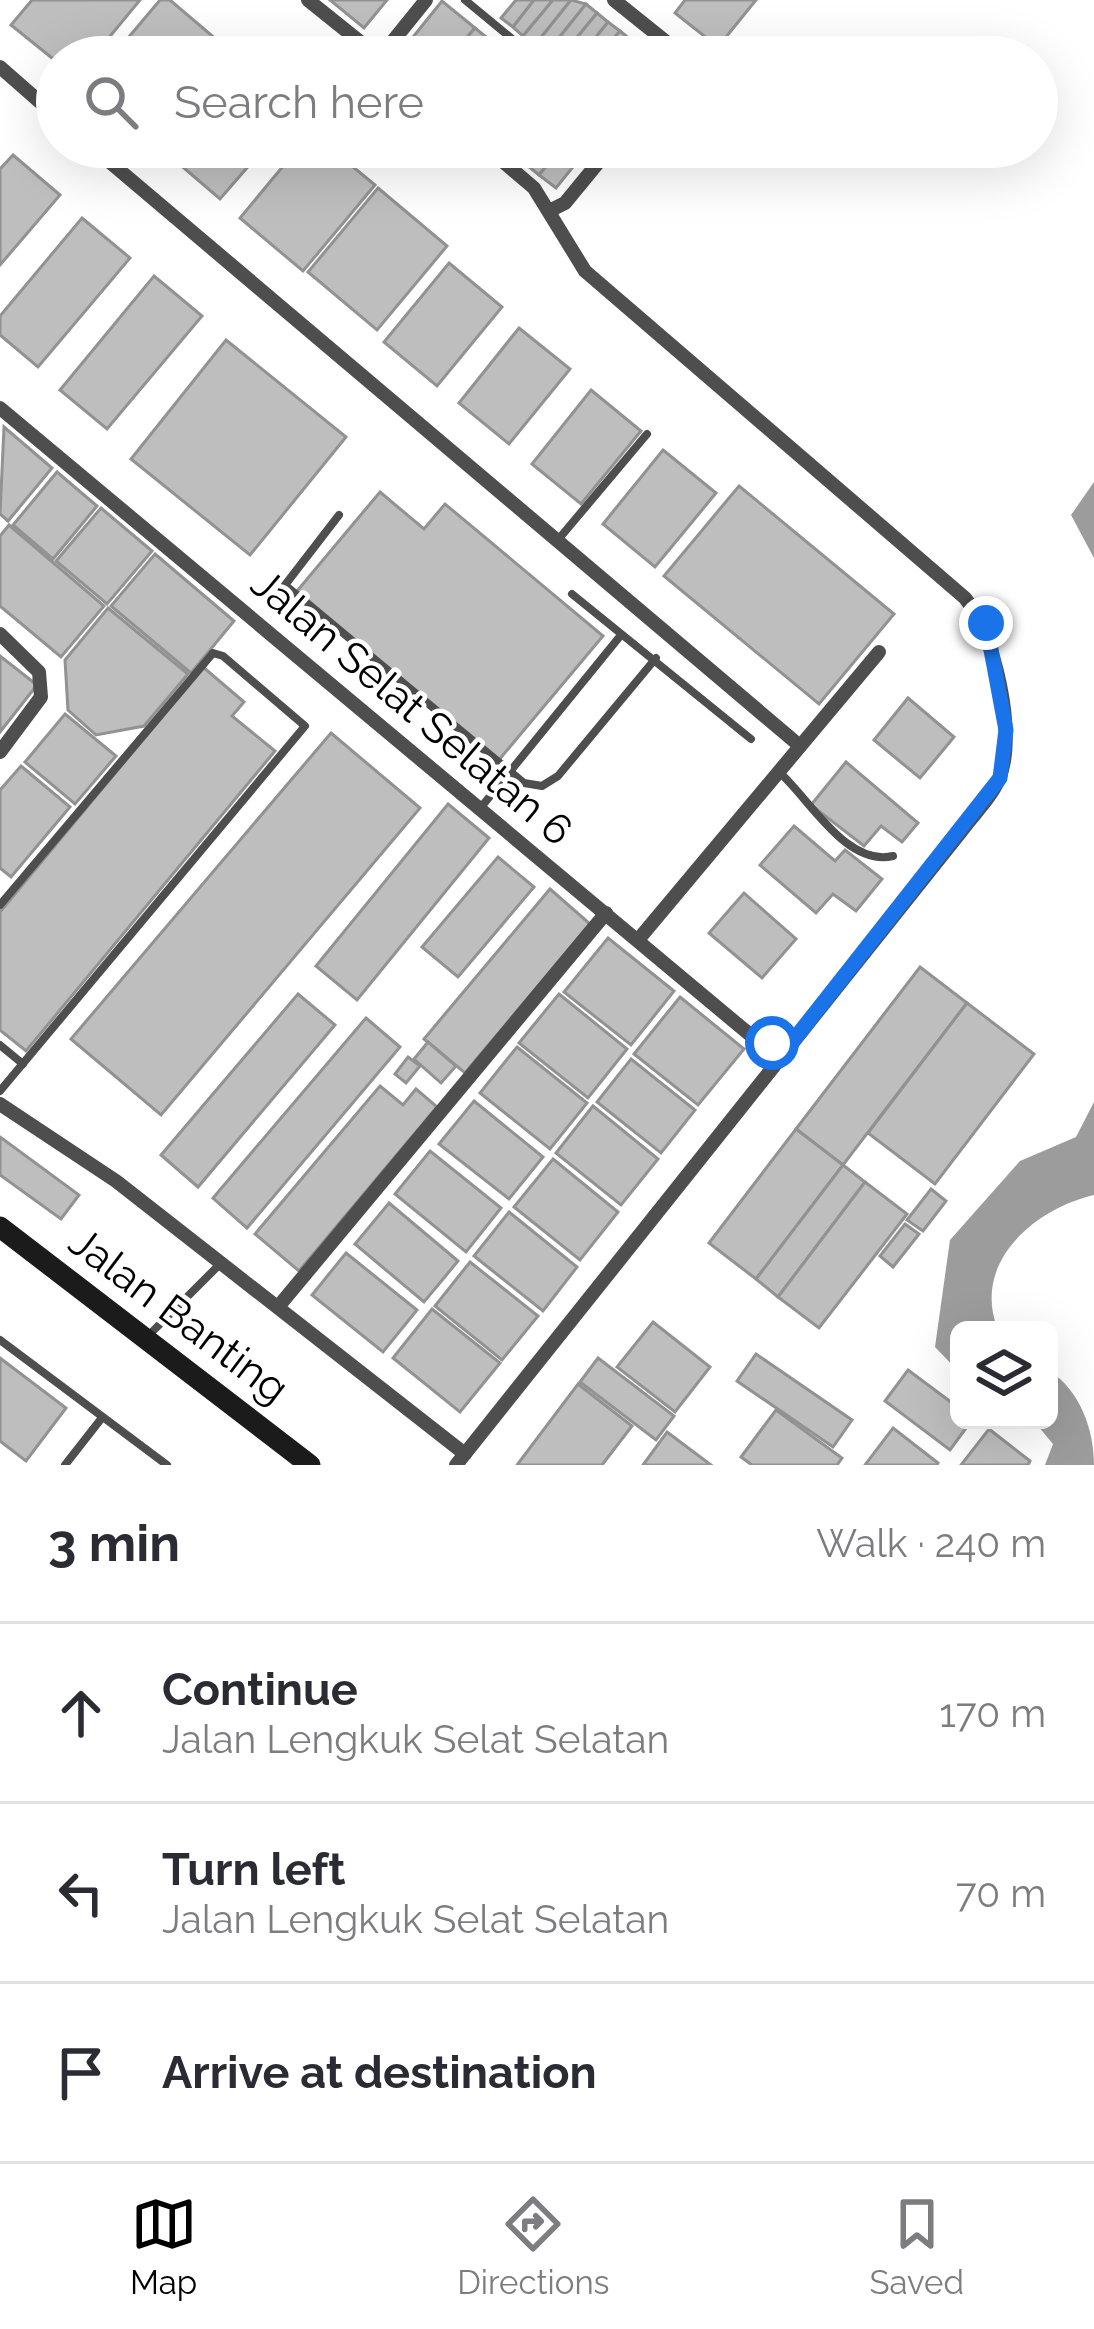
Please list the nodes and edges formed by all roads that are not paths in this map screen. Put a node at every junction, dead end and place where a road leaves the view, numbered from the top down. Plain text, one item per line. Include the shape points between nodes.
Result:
1 (308, 0) edge
2 (426, 0) edge
3 (464, 0) edge
4 (614, 0) edge
5 (353, 36) edge
6 (396, 36) edge
7 (508, 36) edge
8 (659, 36) edge
9 (0, 67) edge
10 (36, 98) edge
11 (117, 168) edge
12 (511, 168) edge
13 (594, 168) edge
14 (550, 210) junction
15 (0, 408) edge
16 (647, 434) dead end
17 (338, 515) dead end
18 (557, 542) junction
19 (572, 595) dead end
20 (0, 634) edge
21 (621, 635) junction
22 (879, 652) dead end
23 (656, 658) junction
24 (752, 739) dead end
25 (800, 746) junction
26 (0, 752) edge
27 (778, 771) junction
28 (508, 773) junction
29 (482, 806) junction
30 (893, 856) dead end
31 (0, 904) edge
32 (606, 913) junction
33 (638, 940) junction
34 (756, 1040) junction
35 (792, 1042) junction
36 (0, 1046) edge
37 (779, 1059) junction
38 (23, 1064) junction
39 (762, 1081) junction
40 (0, 1091) edge
41 (0, 1103) edge
42 (0, 1227) edge
43 (220, 1263) junction
44 (278, 1307) junction
45 (0, 1340) edge
46 (145, 1340) junction
47 (101, 1419) junction
48 (460, 1460) edge
49 (65, 1465) edge
50 (167, 1465) edge
51 (310, 1465) edge

1 - 5 street
2 - 6 street
3 - 7 lane
4 - 8 street
9 - 10 street
11 - 18 street
12 - 14 street
13 - 14 street
14 - 35 street via 585,271 986,623 1006,730 1000,778
15 - 29 street, Jalan Selat Selatan 6
16 - 18 lane
17 - 28 lane via 285,586
18 - 25 street
19 - 21 lane
20 - 26 street via 39,672 40,697
21 - 23 lane
21 - 28 lane
22 - 25 street
23 - 24 lane
23 - 28 lane via 558,776 535,786
25 - 27 street
27 - 30 lane via 861,851
27 - 33 street
28 - 29 lane
29 - 32 street, Jalan Selat Selatan 6
31 - 38 lane via 213,653 305,726
32 - 33 street, Jalan Selat Selatan 6
32 - 44 street
33 - 34 street, Jalan Selat Selatan 6
34 - 35 street
34 - 37 street, Jalan Selat Selatan 6
34 - 39 street
35 - 37 street
36 - 38 lane
37 - 39 street
38 - 40 lane
39 - 48 street
41 - 43 street
42 - 46 main road, Jalan Banting
43 - 44 street
43 - 46 lane
44 - 48 street
45 - 47 lane
46 - 51 main road, Jalan Banting
47 - 49 lane
47 - 50 lane

